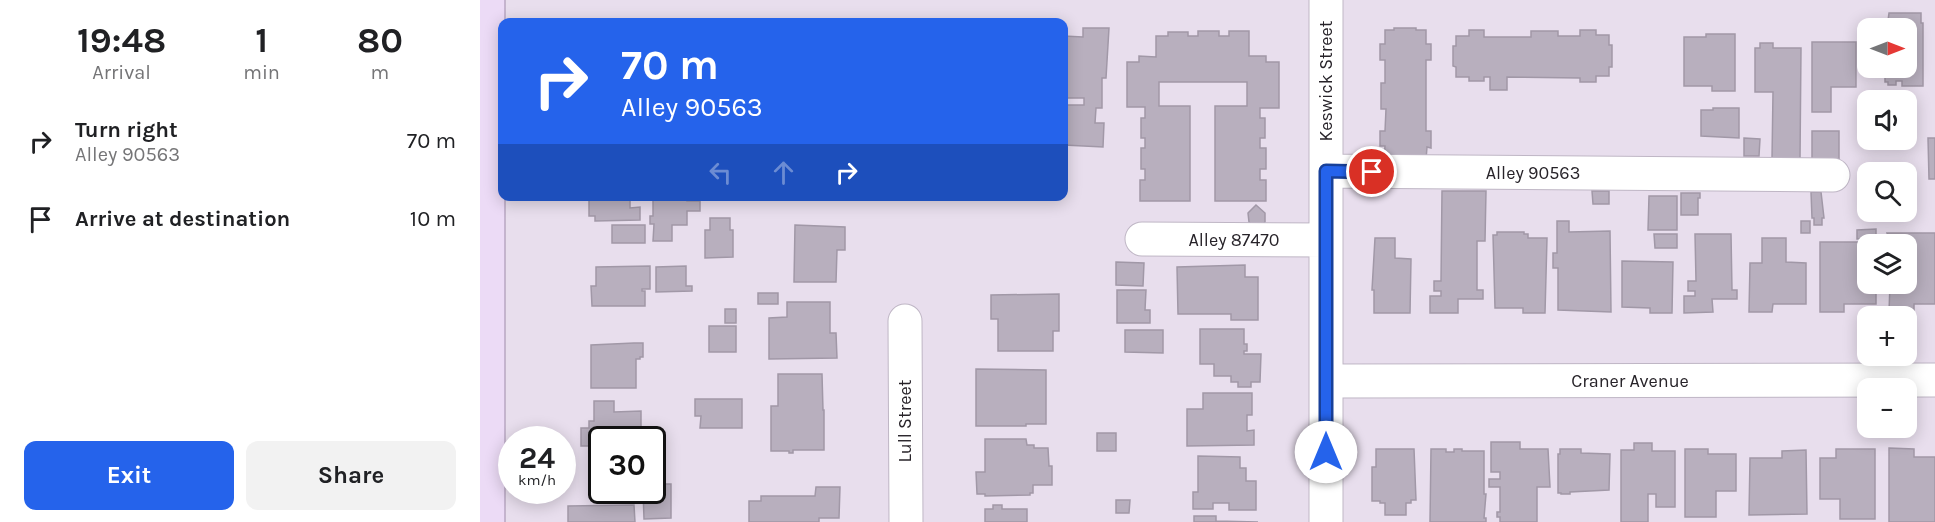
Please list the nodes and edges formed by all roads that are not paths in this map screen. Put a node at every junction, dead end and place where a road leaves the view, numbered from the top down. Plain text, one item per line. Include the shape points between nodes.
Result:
1 (488, 0) edge
2 (1326, 0) edge
3 (1326, 171) junction
4 (1833, 175) dead end
5 (484, 178) edge
6 (1142, 239) dead end
7 (1326, 240) junction
8 (905, 321) dead end
9 (1935, 380) edge
10 (1326, 381) junction
11 (488, 522) edge
12 (906, 522) edge
13 (1326, 522) edge

1 - 5 main road
2 - 3 street, Keswick Street
3 - 4 street, Alley 90563
3 - 7 street, Keswick Street
5 - 11 main road
6 - 7 street, Alley 87470
7 - 10 street, Keswick Street
8 - 12 street, Lull Street
9 - 10 street, Craner Avenue
10 - 13 street, Keswick Street

